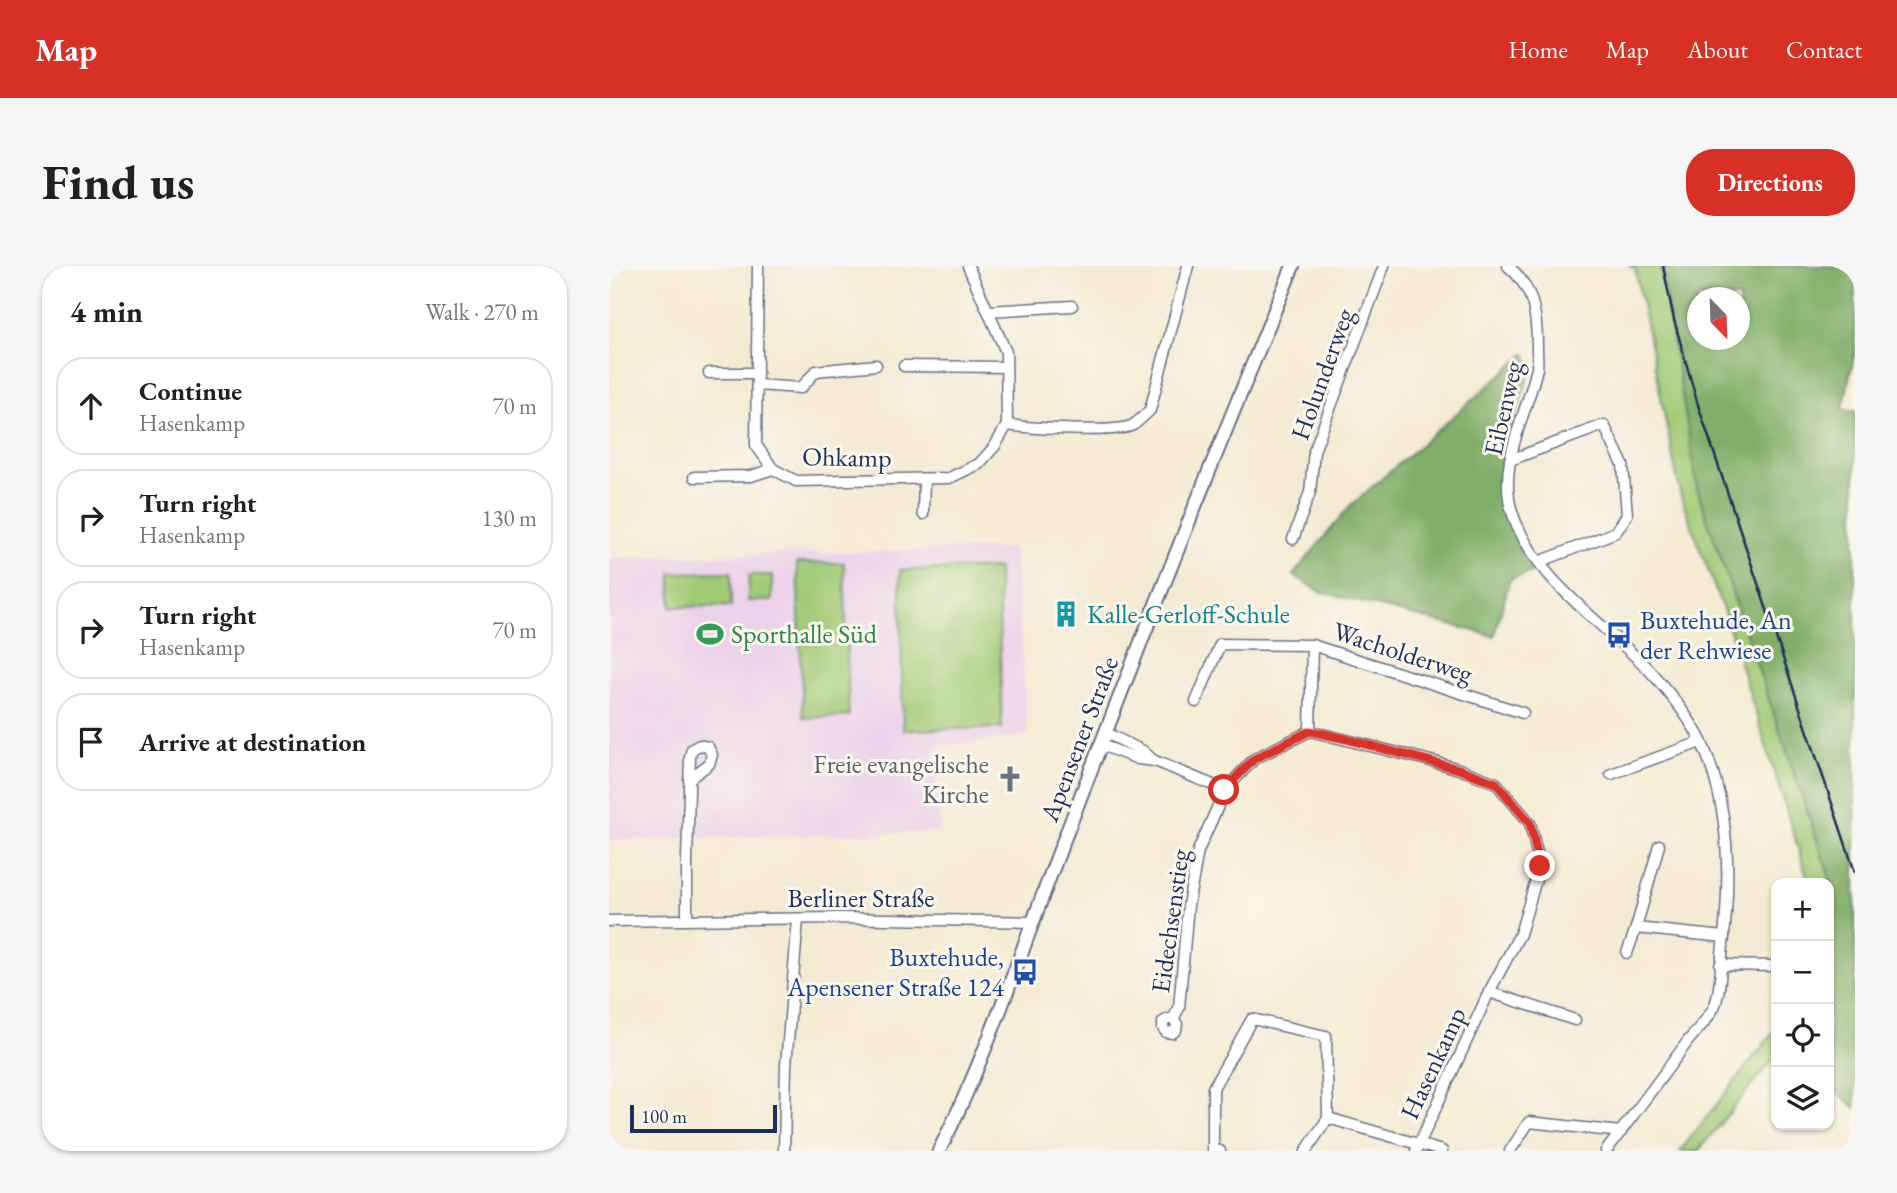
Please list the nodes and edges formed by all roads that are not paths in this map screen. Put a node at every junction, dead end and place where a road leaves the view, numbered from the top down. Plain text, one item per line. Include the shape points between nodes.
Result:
1 (758, 266) edge
2 (968, 266) edge
3 (1188, 266) edge
4 (1293, 266) edge
5 (1384, 266) edge
6 (1508, 266) edge
7 (1072, 306) dead end
8 (989, 311) junction
9 (876, 365) dead end
10 (904, 366) dead end
11 (1006, 367) junction
12 (709, 373) dead end
13 (757, 373) junction
14 (757, 385) junction
15 (1007, 425) junction
16 (1510, 460) junction
17 (773, 469) junction
18 (694, 477) dead end
19 (923, 479) junction
20 (923, 514) dead end
21 (1293, 539) dead end
22 (1539, 562) junction
23 (1312, 645) junction
24 (1196, 702) dead end
25 (1523, 713) dead end
26 (1310, 731) junction
27 (1104, 739) junction
28 (1701, 742) junction
29 (1611, 774) dead end
30 (689, 779) dead end
31 (1224, 790) junction
32 (1659, 845) dead end
33 (798, 919) junction
34 (609, 920) edge
35 (687, 920) junction
36 (1033, 922) junction
37 (1636, 928) junction
38 (1724, 937) junction
39 (1627, 953) dead end
40 (1720, 965) junction
41 (1771, 966) edge
42 (1489, 992) junction
43 (1173, 1019) dead end
44 (1575, 1020) dead end
45 (1328, 1118) junction
46 (1621, 1132) junction
47 (1417, 1148) edge
48 (784, 1151) edge
49 (939, 1151) edge
50 (1220, 1151) edge
51 (1305, 1151) edge
52 (1442, 1151) edge
53 (1510, 1151) edge
54 (1606, 1151) edge

1 - 13 street, Ohkamp
2 - 8 street
3 - 15 street via 1150,410 1132,426 1032,429
4 - 27 main road, Apensener Straße
5 - 21 street, Holunderweg via 1314,451 1310,492
6 - 16 street, Eibenweg via 1528,290 1537,320 1537,366
7 - 8 street
8 - 11 street via 1006,352
9 - 14 street via 816,371 801,387
10 - 11 street
11 - 15 street
12 - 13 street
13 - 14 street, Ohkamp
14 - 17 street, Ohkamp via 756,445
15 - 19 street, Ohkamp via 979,464 949,478
16 - 22 street, Eibenweg via 1512,510
16 - 22 street via 1604,425 1623,465 1627,515 1616,532
17 - 18 street, Ohkamp via 751,476
17 - 19 street, Ohkamp via 796,481
19 - 20 street, Ohkamp
22 - 28 street, Eibenweg via 1591,618 1651,672
23 - 24 street via 1220,644
23 - 25 street, Wacholderweg
23 - 26 street, Wacholderweg
26 - 31 street via 1254,759
26 - 42 street, Hasenkamp via 1435,762 1496,783 1530,823 1540,866 1520,934
27 - 31 street via 1138,760 1154,761
27 - 36 main road, Apensener Straße
28 - 29 street
28 - 38 street, Eibenweg via 1719,790 1728,848
30 - 35 street
31 - 43 street, Eidechsenstieg via 1198,851 1179,1008
32 - 37 street
33 - 35 street, Berliner Straße
33 - 36 street, Berliner Straße
33 - 48 street
34 - 35 street, Berliner Straße
36 - 49 main road, Apensener Straße via 964,1102
37 - 38 street
37 - 39 street
38 - 40 street, Eibenweg
40 - 41 street
40 - 46 street, Eibenweg via 1716,1004
42 - 44 street, Hasenkamp
42 - 47 street, Hasenkamp
45 - 47 street
45 - 50 street via 1326,1036 1252,1019 1213,1088 1213,1150
45 - 51 street
46 - 53 street via 1529,1122
46 - 54 street, Eibenweg
47 - 52 street

